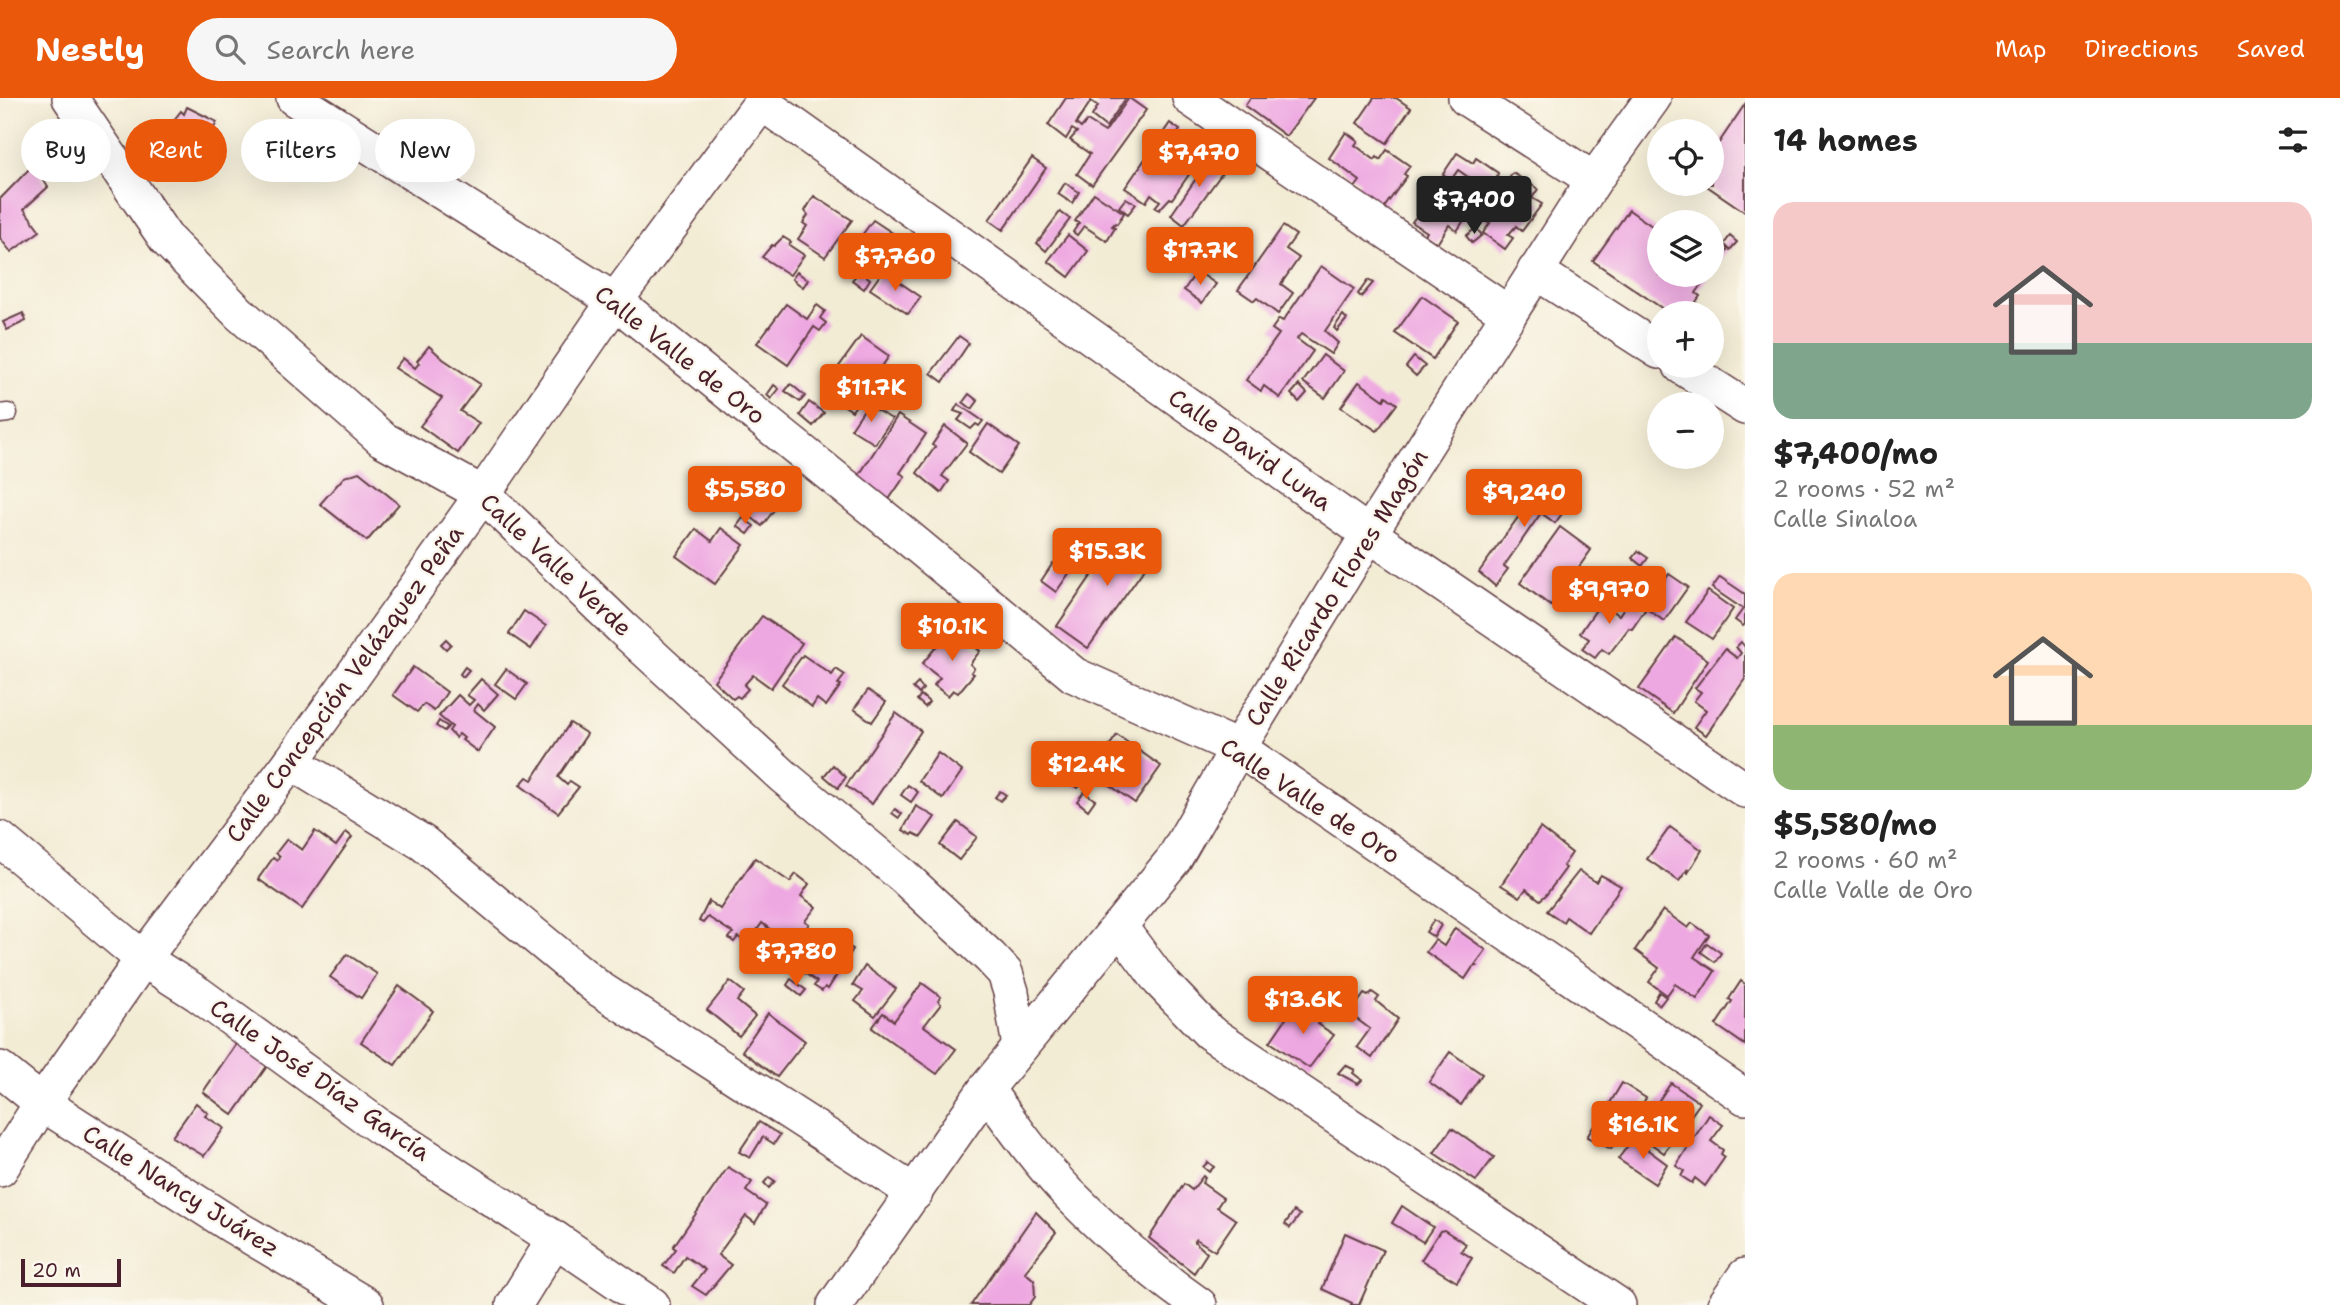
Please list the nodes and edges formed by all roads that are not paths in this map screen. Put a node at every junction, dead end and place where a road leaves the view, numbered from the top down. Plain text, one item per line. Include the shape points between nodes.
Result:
1 (70, 98) edge
2 (1190, 98) edge
3 (1466, 98) edge
4 (1653, 98) edge
5 (763, 100) edge
6 (310, 102) edge
7 (1594, 180) junction
8 (1535, 271) junction
9 (615, 300) junction
10 (1509, 314) junction
11 (1647, 343) edge
12 (1700, 378) edge
13 (1745, 407) edge
14 (483, 494) junction
15 (1369, 534) junction
16 (1238, 748) junction
17 (291, 762) junction
18 (1745, 790) edge
19 (0, 839) edge
20 (1119, 926) junction
21 (143, 959) junction
22 (1020, 1047) junction
23 (0, 1069) edge
24 (986, 1089) junction
25 (1745, 1097) edge
26 (42, 1103) junction
27 (0, 1169) edge
28 (915, 1193) junction
29 (555, 1239) junction
30 (1745, 1276) edge
31 (1154, 1290) edge
32 (366, 1305) edge
33 (514, 1305) edge
34 (652, 1305) edge
35 (835, 1305) edge
36 (1199, 1305) edge
37 (1618, 1305) edge
38 (1725, 1305) edge

1 - 14 street, Calle Valle Verde via 167,240 239,313 382,439
2 - 10 street
3 - 7 street
4 - 7 street, Calle Ricardo Flores Magón
5 - 9 street, Calle Concepción Velázquez Peña
5 - 15 street, Calle David Luna
6 - 9 street, Calle Valle de Oro
7 - 8 street, Calle Ricardo Flores Magón
8 - 10 street, Calle Ricardo Flores Magón
8 - 11 street
9 - 14 street, Calle Concepción Velázquez Peña
9 - 16 street, Calle Valle de Oro via 1074,675
10 - 15 street, Calle Ricardo Flores Magón
12 - 13 street
14 - 17 street, Calle Concepción Velázquez Peña
14 - 22 street, Calle Valle Verde via 784,777 903,876 990,957 1005,973
15 - 16 street, Calle Ricardo Flores Magón
15 - 18 street, Calle David Luna
16 - 20 street, Calle Ricardo Flores Magón via 1174,859
16 - 25 street, Calle Valle de Oro
17 - 21 street, Calle Concepción Velázquez Peña
17 - 28 street via 423,843 598,988
19 - 21 street, Calle José Díaz García
20 - 22 street, Calle Ricardo Flores Magón
20 - 37 street via 1160,981 1209,1032
21 - 26 street, Calle Concepción Velázquez Peña
21 - 29 street, Calle José Díaz García via 380,1127
22 - 24 street, Calle Ricardo Flores Magón
23 - 26 street, Calle Nancy Juárez
24 - 28 street, Calle Ricardo Flores Magón
24 - 31 street via 1024,1143
26 - 27 street, Calle Concepción Velázquez Peña
26 - 32 street, Calle Nancy Juárez
28 - 35 street, Calle Ricardo Flores Magón
29 - 33 street
29 - 34 street, Calle José Díaz García
30 - 38 street
31 - 36 street

